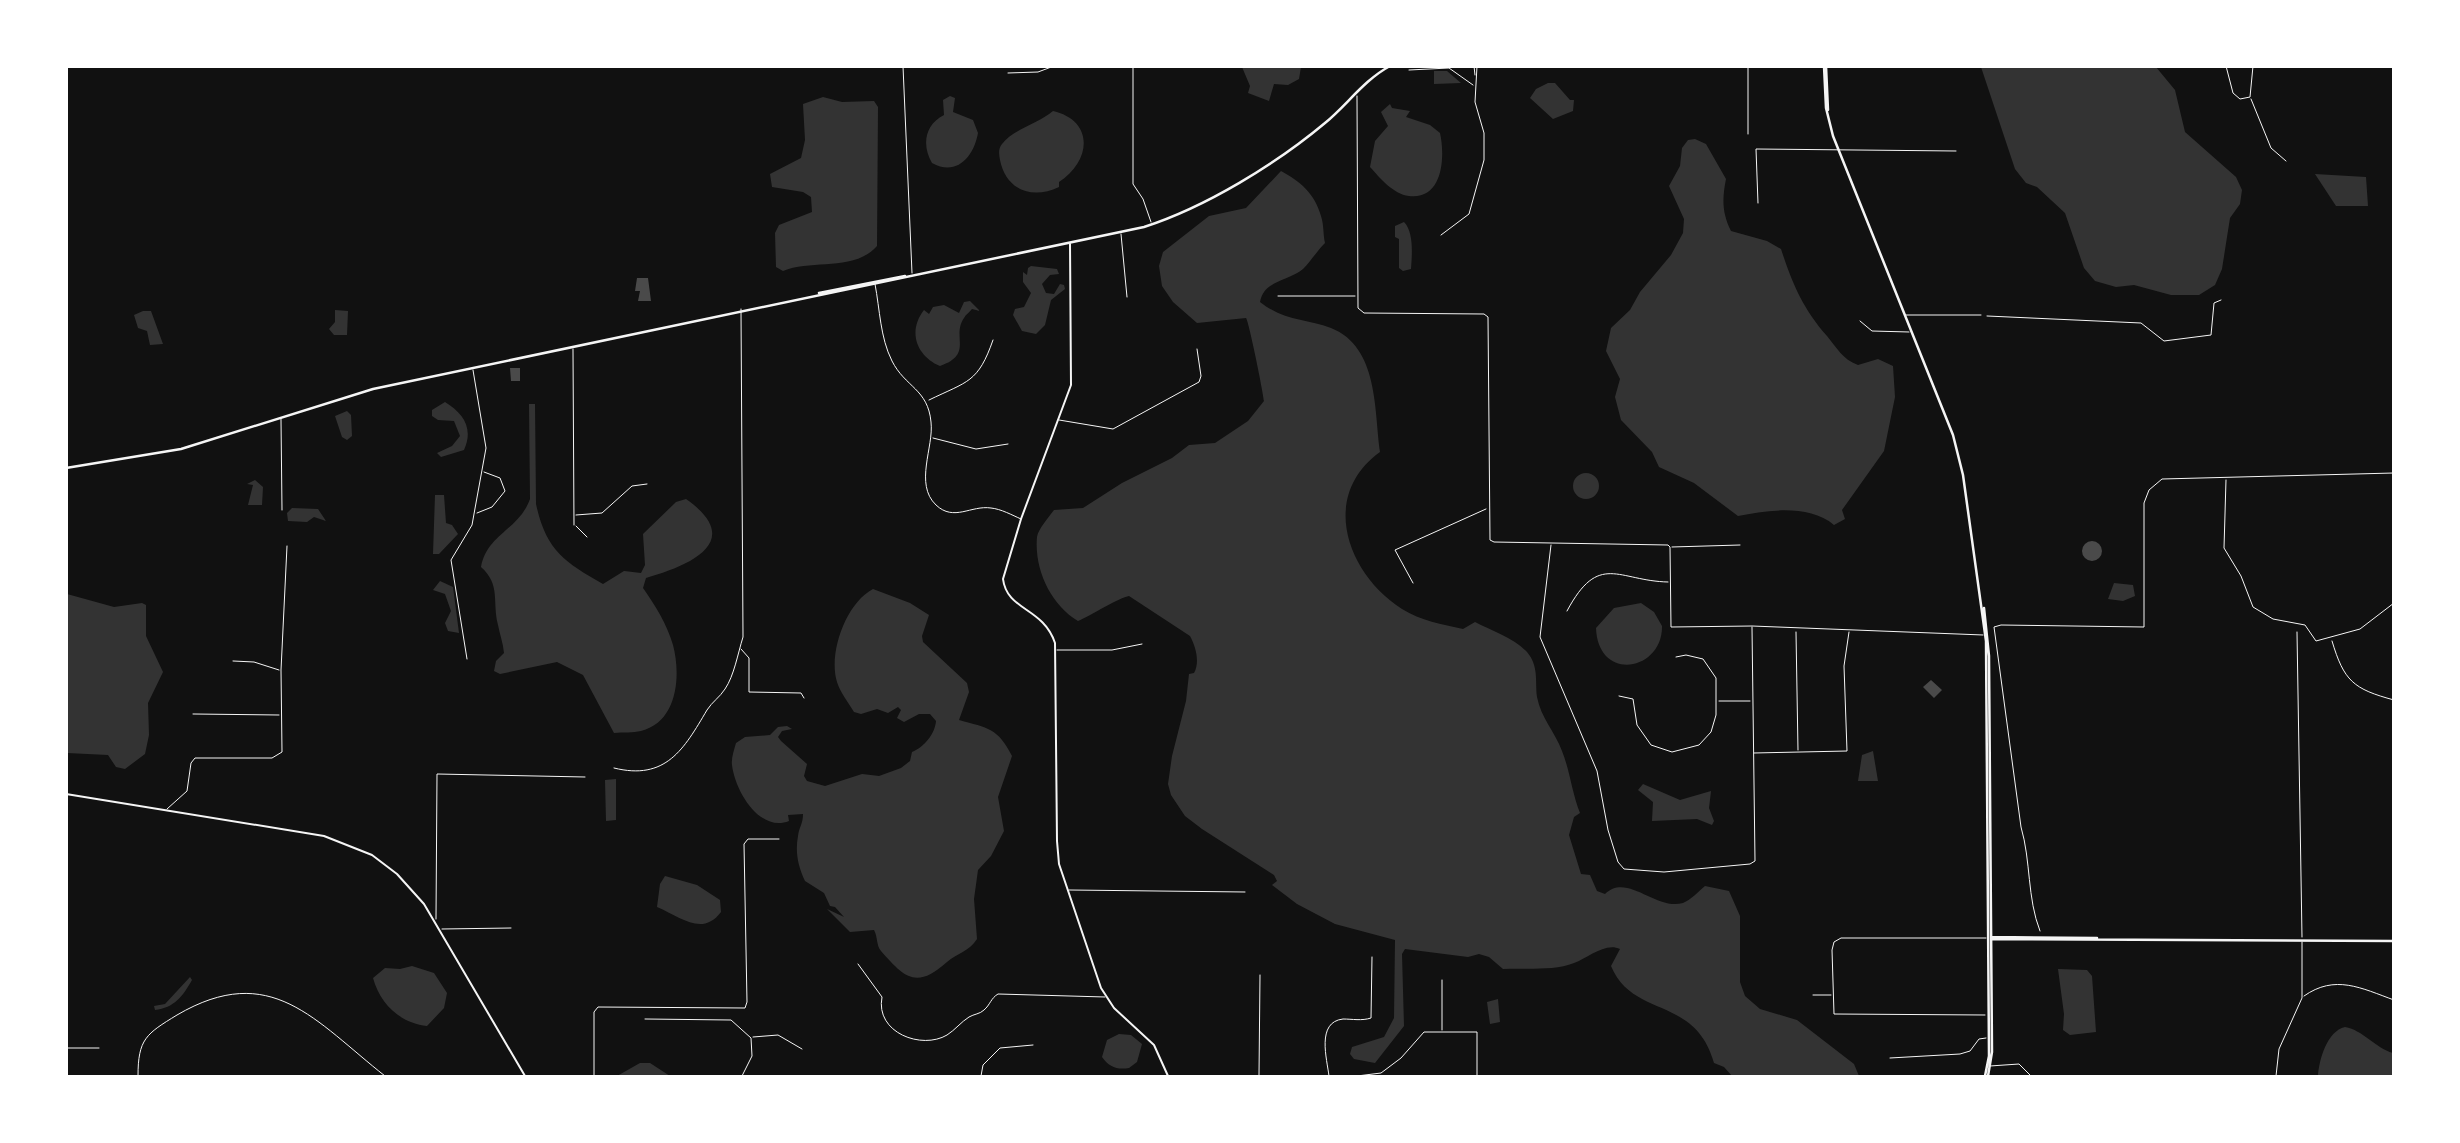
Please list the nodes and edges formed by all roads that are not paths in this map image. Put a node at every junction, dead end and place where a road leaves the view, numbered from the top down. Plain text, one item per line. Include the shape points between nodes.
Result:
1 (903, 66) edge
2 (1054, 66) edge
3 (1133, 66) edge
4 (1390, 66) edge
5 (1748, 66) edge
6 (1825, 66) edge
7 (2226, 66) edge
8 (2253, 66) edge
9 (1474, 68) edge
10 (1477, 68) edge
11 (1409, 70) dead end
12 (1009, 73) dead end
13 (1476, 77) junction
14 (1476, 85) junction
15 (1356, 94) junction
16 (2250, 97) junction
17 (1748, 134) dead end
18 (1839, 150) junction
19 (1956, 151) dead end
20 (2286, 161) dead end
21 (1758, 203) dead end
22 (1152, 225) junction
23 (1121, 234) junction
24 (1441, 235) dead end
25 (1070, 244) junction
26 (912, 275) junction
27 (875, 283) junction
28 (1278, 296) dead end
29 (1357, 296) junction
30 (1128, 298) dead end
31 (741, 309) junction
32 (1904, 315) junction
33 (1981, 315) road end
34 (1860, 321) dead end
35 (1911, 331) junction
36 (993, 340) dead end
37 (573, 345) junction
38 (1197, 349) dead end
39 (472, 367) junction
40 (927, 401) junction
41 (281, 417) junction
42 (1059, 420) junction
43 (930, 438) junction
44 (1008, 444) dead end
45 (66, 468) edge
46 (482, 471) junction
47 (647, 484) dead end
48 (1488, 508) junction
49 (282, 510) dead end
50 (475, 513) junction
51 (574, 515) junction
52 (1021, 519) junction
53 (587, 537) dead end
54 (1551, 543) junction
55 (1740, 545) dead end
56 (287, 546) dead end
57 (1670, 547) junction
58 (1670, 582) junction
59 (1413, 583) dead end
60 (1567, 611) dead end
61 (1752, 626) junction
62 (1796, 629) junction
63 (1849, 630) junction
64 (2297, 632) dead end
65 (1987, 636) junction
66 (1142, 644) dead end
67 (740, 649) junction
68 (1056, 650) junction
69 (1676, 657) dead end
70 (467, 659) dead end
71 (233, 661) dead end
72 (281, 670) junction
73 (1619, 696) dead end
74 (804, 698) dead end
75 (1717, 701) junction
76 (1752, 701) junction
77 (192, 714) dead end
78 (282, 716) junction
79 (1799, 752) junction
80 (1752, 753) junction
81 (614, 768) dead end
82 (585, 777) dead end
83 (66, 794) edge
84 (167, 810) junction
85 (779, 839) dead end
86 (1068, 890) junction
87 (1245, 892) dead end
88 (434, 921) junction
89 (511, 928) dead end
90 (439, 930) junction
91 (1990, 938) junction
92 (1997, 939) junction
93 (2110, 939) junction
94 (2302, 940) junction
95 (2393, 941) edge
96 (1991, 946) junction
97 (1371, 957) dead end
98 (858, 964) dead end
99 (1259, 975) dead end
100 (1442, 980) dead end
101 (1998, 994) dead end
102 (1813, 995) dead end
103 (1833, 995) junction
104 (1105, 997) junction
105 (2302, 998) junction
106 (2393, 1000) edge
107 (1991, 1001) junction
108 (1990, 1015) junction
109 (645, 1019) dead end
110 (1442, 1032) junction
111 (751, 1038) junction
112 (1989, 1038) junction
113 (1033, 1045) dead end
114 (66, 1048) edge
115 (99, 1048) dead end
116 (802, 1049) dead end
117 (1890, 1058) dead end
118 (1990, 1066) junction
119 (138, 1076) edge
120 (385, 1076) edge
121 (525, 1076) edge
122 (594, 1076) edge
123 (742, 1076) edge
124 (981, 1076) edge
125 (1168, 1076) edge
126 (1259, 1076) edge
127 (1329, 1076) edge
128 (1357, 1076) edge
129 (1477, 1076) edge
130 (1987, 1076) edge
131 (2031, 1076) edge
132 (2276, 1076) edge

1 - 26 street
2 - 12 street
3 - 22 street via 1132,184
4 - 15 main road
5 - 17 street
6 - 18 main road via 1829,120
7 - 16 street via 2236,97
8 - 16 street
9 - 10 street
9 - 13 street
10 - 13 street
11 - 14 street via 1449,68
13 - 14 street
14 - 24 street via 1484,160 1469,214
15 - 22 main road via 1325,124 1283,153 1211,198
15 - 29 street
16 - 20 street via 2271,148
18 - 19 street
18 - 21 street via 1756,149
18 - 32 main road
22 - 23 main road
23 - 25 main road
23 - 30 street
25 - 26 main road
25 - 42 street via 1071,385
26 - 27 main road
27 - 31 main road
27 - 40 street via 882,335 893,363
28 - 29 street
29 - 48 street via 1364,313 1488,317
31 - 37 main road
31 - 67 street
32 - 33 street
32 - 35 main road
34 - 35 street via 1872,331
35 - 65 main road via 1960,457
36 - 40 street via 976,376
37 - 39 main road
37 - 51 street
38 - 42 street via 1199,382 1131,420 1108,429
39 - 41 main road via 358,393
39 - 46 street via 486,437
40 - 43 street
41 - 45 main road via 181,449
41 - 49 street
42 - 52 street
43 - 44 street via 976,449
43 - 52 street via 927,483 936,505 964,514 993,508
46 - 50 street
46 - 50 street via 500,478 505,491 492,507
47 - 51 street via 632,486 602,513
48 - 54 street via 1488,536 1494,542
48 - 59 street via 1395,550
50 - 70 street via 451,560
51 - 53 street via 574,525
52 - 68 street via 1005,566 1004,587 1016,604 1045,622
54 - 57 street
54 - 80 street via 1540,637 1597,771 1620,867 1664,872 1755,861
55 - 57 street
56 - 72 street
57 - 58 street
58 - 60 street via 1628,574 1599,575 1581,586
58 - 61 street via 1671,627
61 - 62 street
61 - 76 street
62 - 63 street
62 - 79 street
63 - 65 street
63 - 79 street via 1844,722 1849,748 1843,752
64 - 94 street
65 - 91 main road
66 - 68 street via 1112,650
67 - 74 street via 749,658 749,692 801,693
67 - 81 street via 727,685 678,755 649,769
68 - 86 street via 1059,864
69 - 75 street via 1695,656 1710,665
71 - 72 street
72 - 78 street
73 - 75 street via 1633,699 1637,725 1646,740 1672,752 1690,750 1706,739 1715,724
75 - 76 street
76 - 80 street
77 - 78 street
78 - 84 street via 282,750 276,757 195,758 187,791
79 - 80 street
82 - 88 street via 437,774
83 - 84 street
84 - 88 street via 350,844 397,874
85 - 122 street via 748,839 744,844 745,1007 598,1007 594,1012
86 - 87 street
86 - 104 street
88 - 90 street
89 - 90 street
90 - 121 street
91 - 92 main road
91 - 93 main road
91 - 96 main road
91 - 103 street via 1838,939 1832,945
91 - 108 main road
92 - 93 main road
92 - 96 main road
93 - 94 main road
94 - 95 main road
94 - 105 street
96 - 107 main road
97 - 127 street via 1371,1018 1336,1020 1330,1025 1324,1045
98 - 104 street via 883,997 880,1008 886,1025 919,1037 948,1034 984,1010 998,994
99 - 126 street
100 - 110 street
101 - 107 main road
102 - 103 street
103 - 108 street via 1834,1014
104 - 125 street via 1154,1045
105 - 106 street via 2333,983
105 - 132 street via 2279,1049
107 - 108 main road
108 - 112 main road
108 - 118 main road
109 - 111 street via 731,1020
110 - 128 street via 1424,1032 1381,1073
110 - 129 street via 1478,1032
111 - 116 street via 778,1035
111 - 123 street via 752,1056
112 - 117 street via 1979,1039 1970,1051 1960,1054
112 - 118 main road
113 - 124 street via 1000,1048 983,1065
114 - 115 street
118 - 130 main road
118 - 131 street via 2019,1065
119 - 120 street via 139,1048 154,1029 201,1002 250,992 289,1001 309,1013

